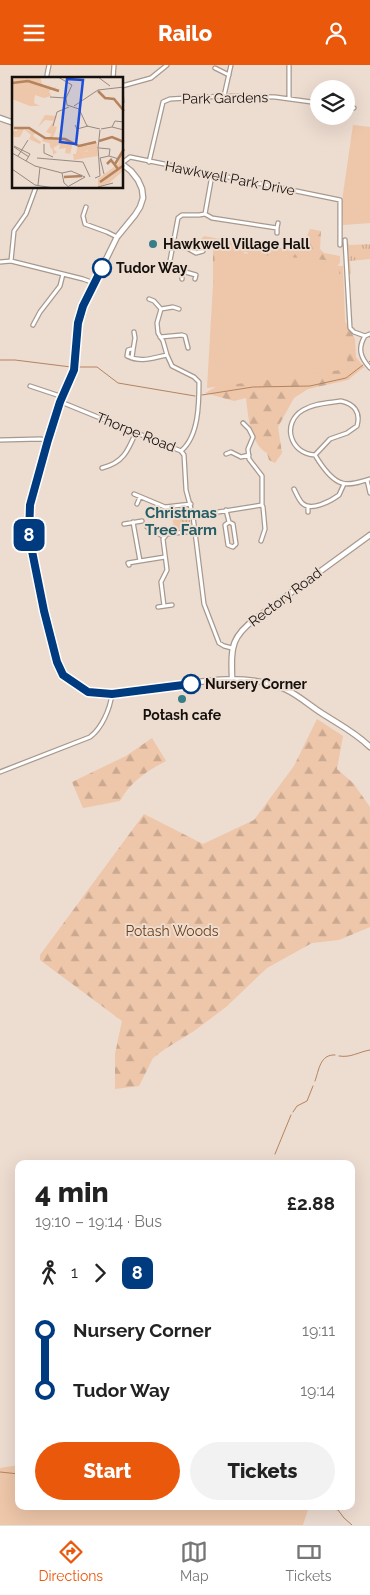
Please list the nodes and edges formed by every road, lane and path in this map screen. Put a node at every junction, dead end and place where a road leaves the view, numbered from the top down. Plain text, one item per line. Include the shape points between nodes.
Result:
1 (49, 65) edge
2 (167, 65) edge
3 (231, 65) edge
4 (289, 65) edge
5 (215, 68) dead end
6 (47, 75) dead end
7 (229, 75) junction
8 (124, 85) edge
9 (224, 96) junction
10 (289, 99) junction
11 (310, 102) edge
12 (0, 118) edge
13 (12, 122) edge
14 (124, 162) edge
15 (149, 162) junction
16 (124, 165) edge
17 (212, 175) junction
18 (35, 189) edge
19 (86, 207) dead end
20 (78, 214) dead end
21 (205, 214) junction
22 (83, 216) junction
23 (278, 223) dead end
24 (277, 228) junction
25 (277, 233) dead end
26 (117, 237) junction
27 (345, 240) dead end
28 (340, 245) dead end
29 (173, 246) junction
30 (203, 251) dead end
31 (0, 261) edge
32 (11, 261) junction
33 (169, 266) junction
34 (162, 267) dead end
35 (182, 271) junction
36 (63, 274) junction
37 (182, 279) dead end
38 (195, 279) dead end
39 (94, 283) junction
40 (149, 299) dead end
41 (161, 309) junction
42 (179, 309) dead end
43 (33, 325) dead end
44 (134, 332) dead end
45 (370, 335) edge
46 (364, 336) junction
47 (160, 337) junction
48 (188, 348) dead end
49 (133, 350) junction
50 (167, 355) junction
51 (132, 359) junction
52 (370, 369) edge
53 (30, 386) dead end
54 (62, 399) junction
55 (243, 423) dead end
56 (136, 432) junction
57 (0, 440) edge
58 (48, 440) junction
59 (181, 451) junction
60 (226, 454) dead end
61 (248, 455) junction
62 (315, 455) junction
63 (102, 468) dead end
64 (368, 479) edge
65 (344, 484) junction
66 (294, 489) dead end
67 (370, 493) edge
68 (134, 494) dead end
69 (140, 497) junction
70 (137, 504) dead end
71 (191, 504) junction
72 (262, 505) junction
73 (308, 506) junction
74 (226, 510) junction
75 (308, 512) dead end
76 (193, 516) junction
77 (142, 521) dead end
78 (133, 522) junction
79 (229, 522) junction
80 (124, 524) dead end
81 (147, 527) dead end
82 (195, 531) junction
83 (370, 535) edge
84 (164, 537) junction
85 (261, 541) dead end
86 (165, 557) junction
87 (140, 561) junction
88 (129, 565) dead end
89 (172, 605) dead end
90 (164, 606) junction
91 (158, 607) dead end
92 (232, 647) junction
93 (232, 678) junction
94 (112, 694) junction
95 (370, 747) edge
96 (0, 772) edge

1 - 6 street
2 - 8 street via 151,78
3 - 7 street
4 - 10 street
5 - 7 street
7 - 9 street
9 - 10 street, Park Gardens
9 - 15 street, Park Gardens via 163,102
10 - 11 street, Park Gardens
12 - 13 main road
14 - 15 street, Hawkwell Park Drive via 130,157
15 - 17 street, Hawkwell Park Drive
16 - 26 main road via 138,180 143,198 135,215
17 - 21 street
17 - 28 street, Hawkwell Park Drive via 340,200
18 - 32 street via 26,214 14,231
19 - 22 street
20 - 22 street
21 - 24 street
21 - 29 street via 178,218
22 - 26 street via 87,226
23 - 24 street
24 - 25 street
26 - 39 main road
27 - 46 street via 350,328
29 - 30 street via 196,253
29 - 33 street
31 - 32 street
32 - 36 street
33 - 34 street
33 - 35 street
35 - 37 street
35 - 38 street via 196,275
36 - 39 street
36 - 43 street via 60,286
39 - 54 main road via 80,314 74,370
40 - 41 street
41 - 42 street
41 - 47 street via 157,323
44 - 49 street
45 - 46 street
46 - 52 street via 362,358
47 - 48 street via 185,336
47 - 50 street
49 - 51 street
49 - 51 street via 126,353
50 - 51 street via 147,360
50 - 59 street via 172,366 200,382 198,416
53 - 54 street, Thorpe Road
54 - 56 street, Thorpe Road
54 - 58 main road
55 - 61 street via 253,437
56 - 59 street, Thorpe Road
56 - 63 street via 127,454 111,466
57 - 58 street
58 - 94 main road via 30,505 29,536 57,662 63,675 88,692
59 - 71 street, Thorpe Road
60 - 61 street
61 - 72 street via 262,476
62 - 62 street via 306,454 293,443 291,428 295,417 311,406 341,401 349,403 355,408 356,426 330,439
62 - 65 street via 325,469
64 - 65 street
64 - 67 street
65 - 73 street via 335,498
66 - 73 street via 302,503
68 - 69 street
69 - 70 street
69 - 71 street via 165,507
71 - 76 street, Thorpe Road
72 - 74 street
72 - 85 street via 265,529
73 - 75 street
74 - 76 street
74 - 79 street
76 - 82 street, Thorpe Road
77 - 78 street
78 - 80 street
78 - 87 street
79 - 79 street via 233,524 236,544 233,547 228,545 225,525
81 - 84 street
82 - 84 street via 171,533
82 - 92 street, Thorpe Road via 204,603 219,643
83 - 92 main road, Rectory Road via 248,624
84 - 86 street
86 - 87 street
86 - 90 street via 167,570 161,586
87 - 88 street
89 - 90 street
90 - 91 street
92 - 93 main road
93 - 94 main road
93 - 95 main road via 293,693
94 - 96 street via 96,733

